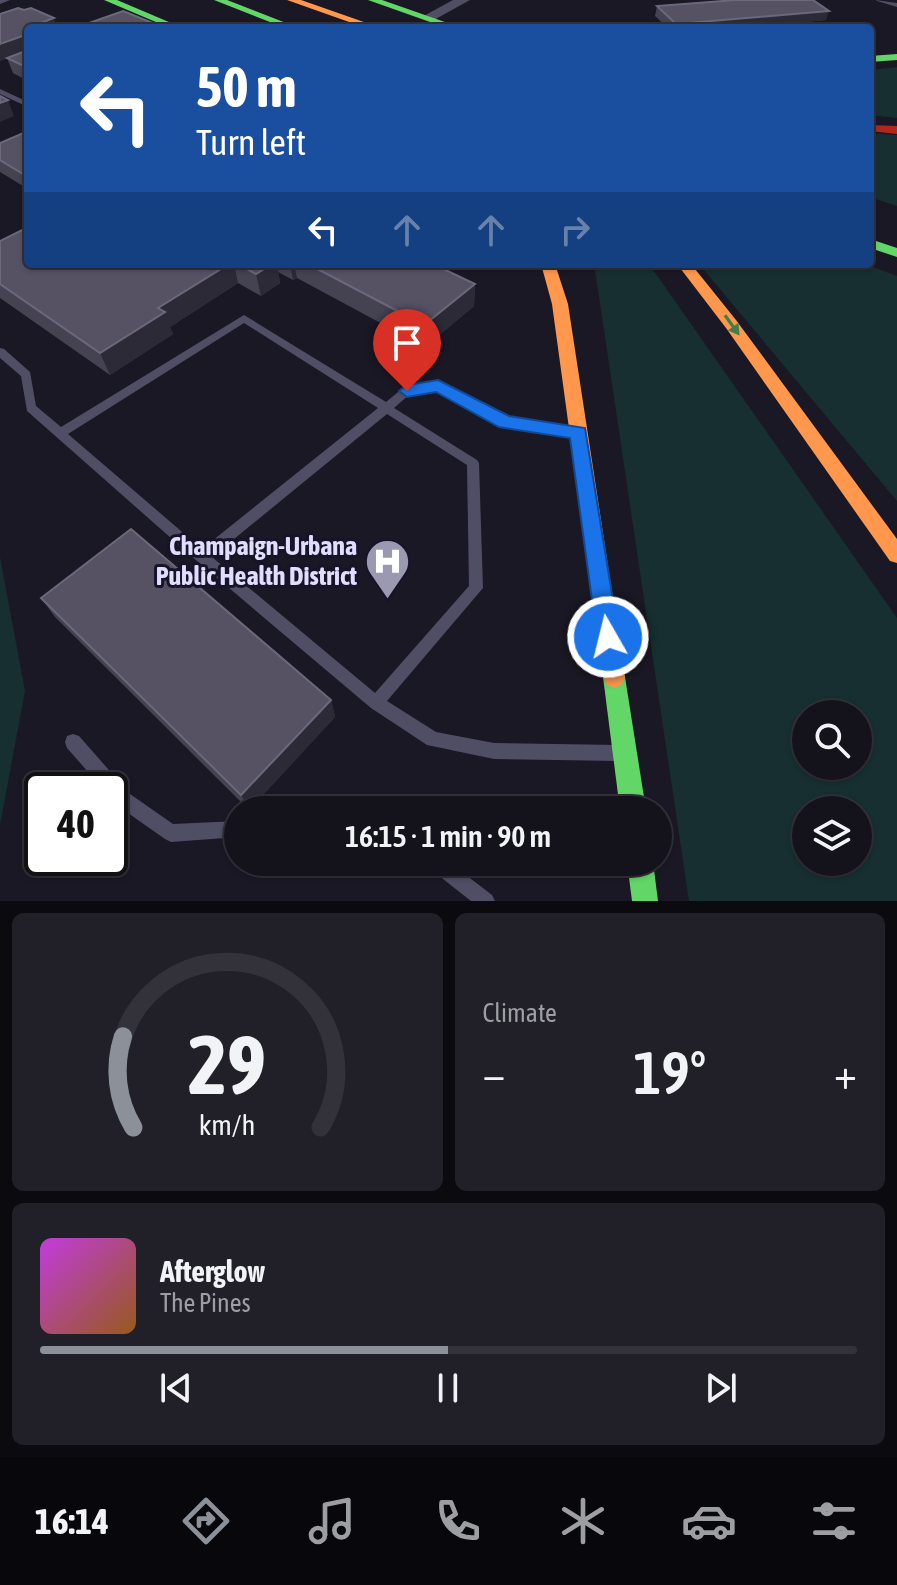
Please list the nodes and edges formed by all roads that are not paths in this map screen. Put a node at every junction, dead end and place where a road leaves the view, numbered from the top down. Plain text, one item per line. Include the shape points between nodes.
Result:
1 (7, 0) edge
2 (109, 0) edge
3 (199, 0) edge
4 (219, 0) edge
5 (270, 0) edge
6 (292, 0) edge
7 (373, 0) edge
8 (463, 0) edge
9 (879, 0) edge
10 (0, 2) edge
11 (897, 4) edge
12 (427, 18) junction
13 (168, 24) edge
14 (248, 24) edge
15 (283, 24) edge
16 (337, 24) edge
17 (364, 24) edge
18 (445, 24) edge
19 (897, 57) edge
20 (874, 59) edge
21 (0, 91) edge
22 (24, 103) edge
23 (874, 128) edge
24 (897, 130) edge
25 (874, 244) edge
26 (897, 253) edge
27 (549, 268) edge
28 (687, 268) edge
29 (0, 352) edge
30 (384, 409) junction
31 (60, 433) junction
32 (578, 433) junction
33 (897, 555) edge
34 (202, 557) junction
35 (376, 703) junction
36 (73, 742) dead end
37 (625, 753) junction
38 (631, 796) edge
39 (224, 830) edge
40 (453, 876) edge
41 (642, 876) edge
42 (486, 901) edge
43 (645, 901) edge

1 - 10 lane
2 - 13 main road
3 - 14 main road
4 - 15 main road
5 - 16 main road
6 - 17 main road
7 - 12 main road
8 - 12 street
9 - 11 lane
12 - 18 main road
19 - 20 main road
21 - 22 lane
23 - 24 main road
25 - 26 main road
27 - 32 main road via 560,304
28 -> 33 main road
29 - 31 lane via 26,375 31,408
30 - 31 lane via 244,318
30 - 32 lane via 407,391 438,386 506,422
30 - 34 lane
30 - 35 lane via 473,463 476,588
31 - 34 lane
32 - 37 main road
34 - 35 lane
35 - 37 lane via 433,739 494,751
36 - 39 lane via 124,800 171,833
37 - 38 main road
40 - 42 lane
41 - 43 main road

